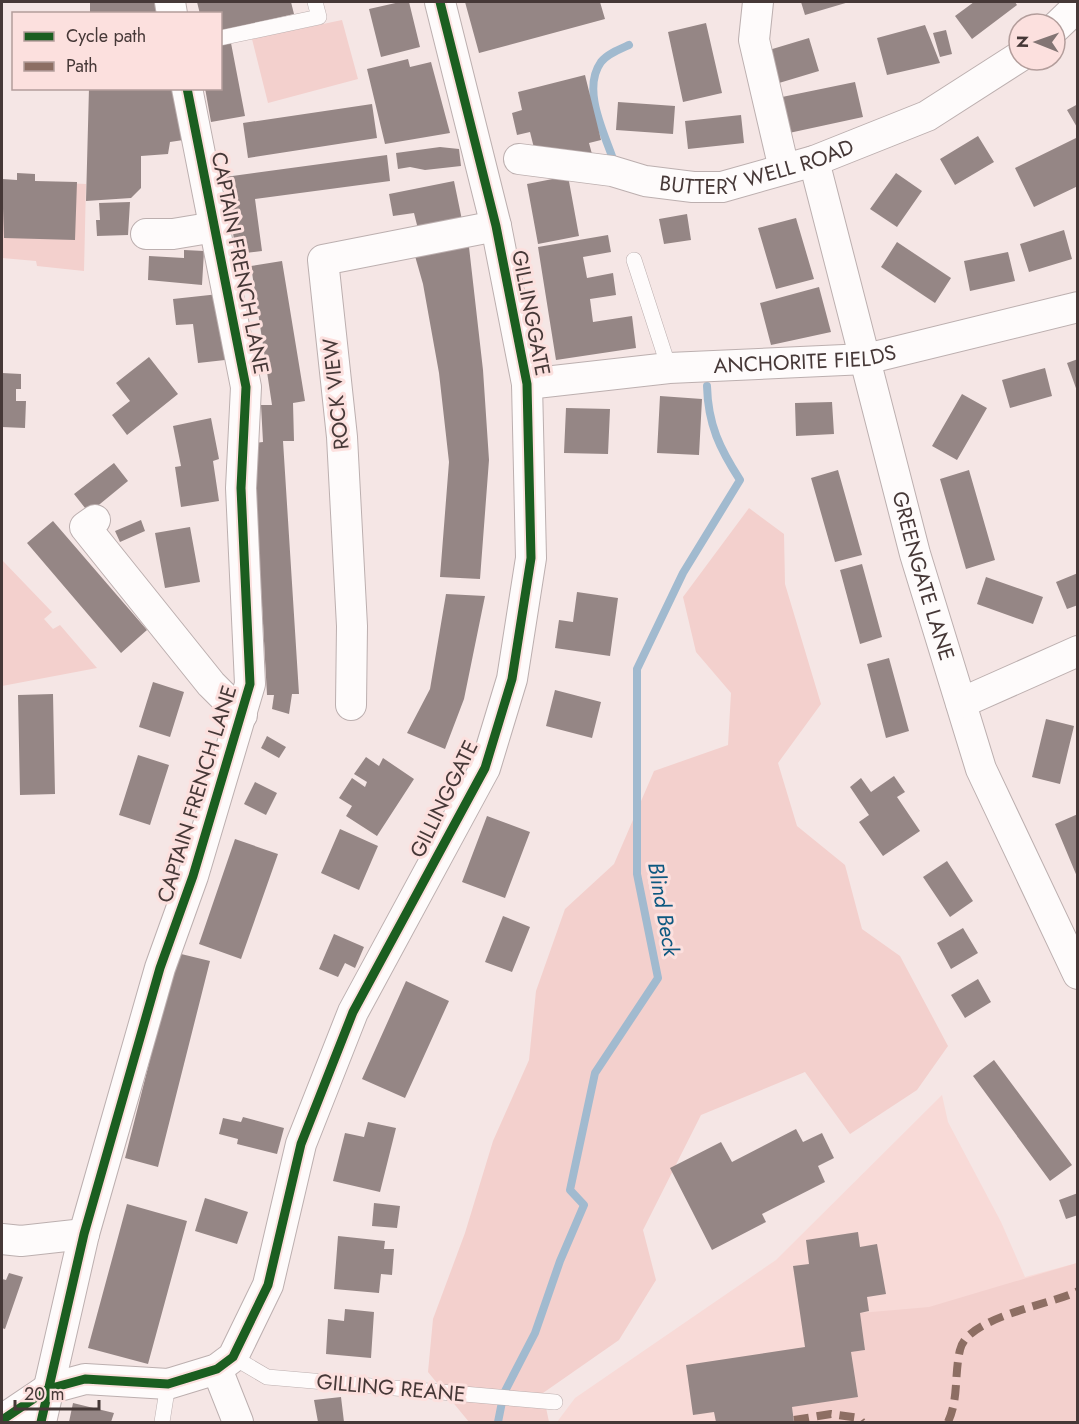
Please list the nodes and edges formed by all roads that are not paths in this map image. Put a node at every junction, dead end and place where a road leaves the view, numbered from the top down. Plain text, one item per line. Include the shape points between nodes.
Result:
1 (315, 2) edge
2 (440, 2) edge
3 (758, 2) edge
4 (222, 38) edge
5 (1007, 65) edge
6 (187, 90) edge
7 (519, 159) dead end
8 (814, 161) junction
9 (784, 169) junction
10 (215, 226) junction
11 (496, 226) junction
12 (146, 234) dead end
13 (634, 260) dead end
14 (1077, 308) edge
15 (866, 359) junction
16 (669, 368) junction
17 (527, 384) junction
18 (95, 520) dead end
19 (1077, 651) edge
20 (961, 703) junction
21 (351, 705) dead end
22 (242, 715) junction
23 (1077, 974) edge
24 (84, 1234) junction
25 (2, 1239) edge
26 (225, 1363) junction
27 (168, 1384) junction
28 (48, 1389) junction
29 (555, 1402) dead end
30 (2, 1420) edge
31 (41, 1422) edge
32 (162, 1422) edge
33 (238, 1422) edge

1 - 4 lane via 319,17
2 - 11 street, GILLINGGATE
3 - 9 street via 754,40
5 - 8 street, BUTTERY WELL ROAD via 927,116
6 - 10 street, CAPTAIN FRENCH LANE
7 - 9 street, BUTTERY WELL ROAD via 693,187 722,187
8 - 9 street, BUTTERY WELL ROAD
8 - 15 street, GREENGATE LANE
10 - 12 street via 173,234
10 - 22 street, CAPTAIN FRENCH LANE via 246,387 241,488 250,684
11 - 17 street, GILLINGGATE
11 - 21 street, ROCK VIEW via 323,260 342,437 352,626
13 - 16 lane
14 - 15 street, ANCHORITE FIELDS
15 - 16 street, ANCHORITE FIELDS
15 - 20 street, GREENGATE LANE via 915,554
16 - 17 street, ANCHORITE FIELDS
17 - 26 street, GILLINGGATE via 531,558 508,690 484,768 352,1012 301,1144 268,1285
18 - 22 street, CAPTAIN FRENCH LANE via 86,527 211,684
19 - 20 street
20 - 23 street, GREENGATE LANE via 981,769
22 - 24 street, CAPTAIN FRENCH LANE via 193,876 160,968
24 - 25 street
24 - 28 street, CAPTAIN FRENCH LANE
26 - 27 street
26 - 29 lane, GILLING REANE via 267,1377
26 - 33 street
27 - 28 street via 85,1379
27 - 32 lane
28 - 30 street
28 - 31 street, CAPTAIN FRENCH LANE

